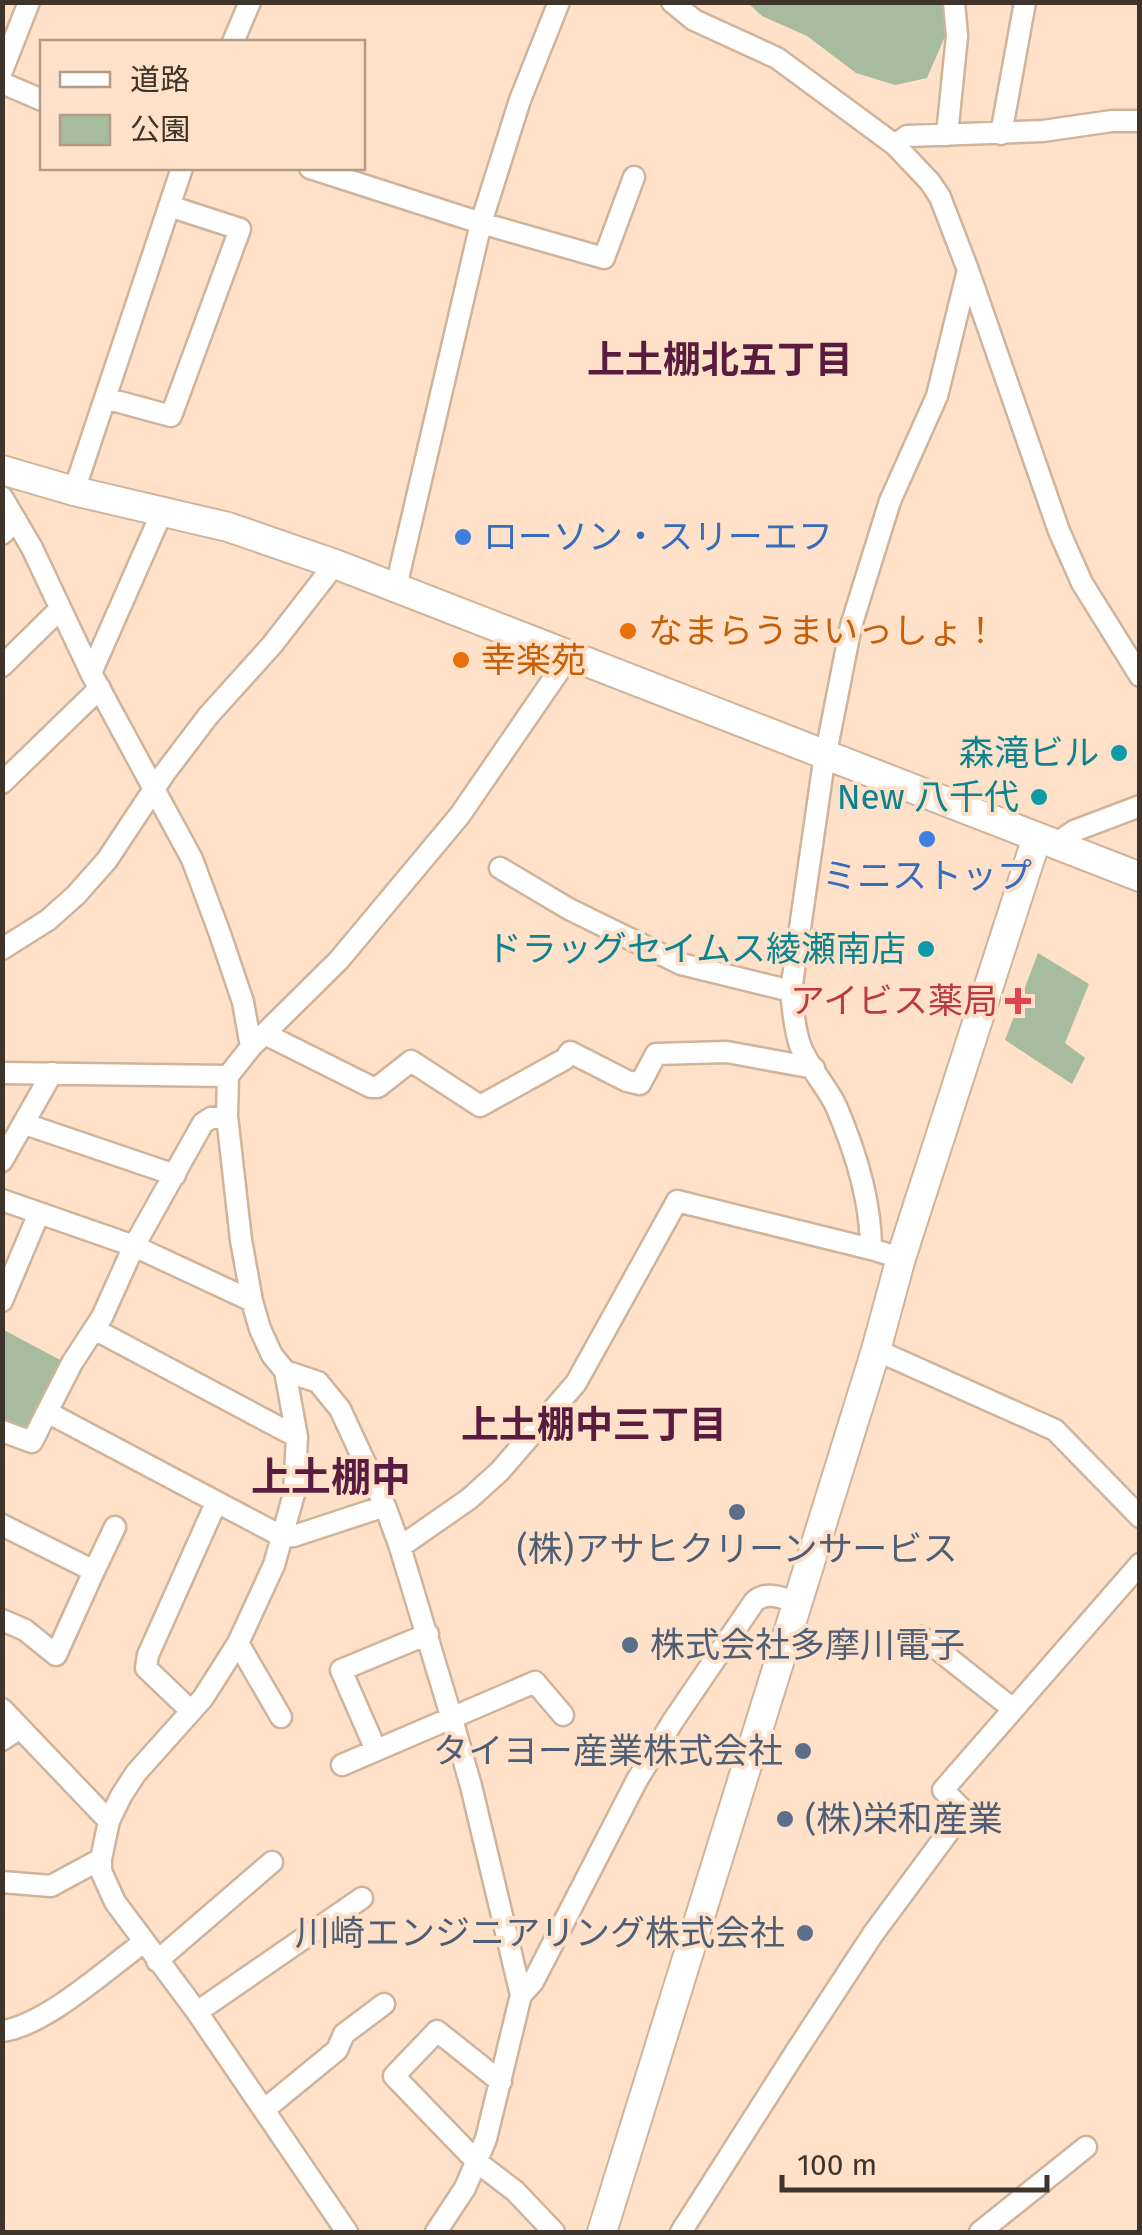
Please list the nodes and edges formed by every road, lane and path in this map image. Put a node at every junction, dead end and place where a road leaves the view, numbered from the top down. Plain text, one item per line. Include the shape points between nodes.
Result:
1 (29, 2) edge
2 (250, 2) edge
3 (559, 2) edge
4 (672, 2) edge
5 (954, 2) edge
6 (1025, 2) edge
7 (234, 40) edge
8 (2, 71) edge
9 (2, 83) edge
10 (40, 99) edge
11 (1140, 121) edge
12 (1001, 134) junction
13 (947, 135) junction
14 (895, 146) junction
15 (181, 170) edge
16 (316, 170) edge
17 (634, 177) dead end
18 (169, 206) junction
19 (481, 223) junction
20 (968, 270) junction
21 (105, 398) junction
22 (2, 470) edge
23 (74, 491) junction
24 (2, 496) edge
25 (162, 512) junction
26 (10, 527) edge
27 (335, 564) junction
28 (396, 587) junction
29 (60, 610) junction
30 (570, 655) junction
31 (2, 666) edge
32 (1140, 676) edge
33 (95, 681) junction
34 (825, 754) junction
35 (2, 784) edge
36 (155, 789) junction
37 (1140, 806) edge
38 (1046, 841) junction
39 (500, 868) dead end
40 (1140, 877) edge
41 (2, 949) edge
42 (791, 991) junction
43 (258, 1040) junction
44 (814, 1068) junction
45 (2, 1073) edge
46 (52, 1073) junction
47 (228, 1076) junction
48 (227, 1116) junction
49 (25, 1124) junction
50 (2, 1161) edge
51 (175, 1176) junction
52 (2, 1200) edge
53 (39, 1213) junction
54 (134, 1246) junction
55 (871, 1249) junction
56 (902, 1258) junction
57 (252, 1300) junction
58 (2, 1301) edge
59 (94, 1329) junction
60 (876, 1350) junction
61 (285, 1371) junction
62 (47, 1412) junction
63 (2, 1431) edge
64 (297, 1437) junction
65 (216, 1503) junction
66 (385, 1506) junction
67 (1140, 1517) edge
68 (2, 1525) edge
69 (114, 1526) dead end
70 (283, 1536) junction
71 (400, 1547) junction
72 (1140, 1564) edge
73 (94, 1571) junction
74 (796, 1602) junction
75 (2, 1620) edge
76 (428, 1634) junction
77 (922, 1637) dead end
78 (238, 1643) junction
79 (2, 1709) edge
80 (1013, 1709) junction
81 (191, 1712) junction
82 (563, 1715) dead end
83 (281, 1717) dead end
84 (452, 1719) junction
85 (11, 1734) edge
86 (376, 1750) junction
87 (342, 1765) dead end
88 (109, 1821) junction
89 (101, 1859) junction
90 (272, 1862) dead end
91 (2, 1882) edge
92 (362, 1898) dead end
93 (144, 1942) junction
94 (157, 1960) junction
95 (522, 1995) junction
96 (384, 2004) dead end
97 (197, 2012) junction
98 (2, 2031) edge
99 (501, 2082) junction
100 (265, 2109) junction
101 (1086, 2147) dead end
102 (477, 2162) junction
103 (347, 2232) edge
104 (436, 2232) edge
105 (554, 2232) edge
106 (602, 2232) edge
107 (681, 2232) edge
108 (980, 2232) edge

1 - 8 street
2 - 7 street
3 - 19 street
4 - 14 street via 694,20 777,58
5 - 13 street
6 - 12 street
9 - 10 street
11 - 12 street
12 - 13 street
13 - 14 street via 907,136
14 - 20 street via 940,197
15 - 18 street
16 - 19 street
17 - 19 street via 604,258
18 - 21 street
18 - 21 street via 240,229 171,416
19 - 28 street
20 - 32 street via 1058,531
20 - 34 street via 937,396 890,501 851,626
21 - 23 street
22 - 23 street
23 - 25 street
24 - 26 street
25 - 27 street
25 - 33 street
26 - 29 street via 32,548
27 - 28 street
27 - 36 street
28 - 30 street
29 - 31 street
29 - 33 street
30 - 34 street
30 - 43 street via 460,814 339,960
33 - 35 street
33 - 36 street
34 - 38 street
34 - 42 street
36 - 41 street via 76,895
36 - 43 street via 192,859
37 - 38 street
38 - 40 street
38 - 56 street
39 - 42 street via 681,964
42 - 44 street via 801,1048
43 - 44 street via 371,1087 410,1061 480,1106 570,1052 640,1084 656,1054 727,1052
43 - 47 street
44 - 55 street via 858,1164
45 - 46 street
46 - 47 street
46 - 49 street
47 - 48 street
48 - 51 street via 203,1123
48 - 57 street
49 - 50 street
49 - 51 street
51 - 54 street
52 - 53 street
53 - 54 street
53 - 58 street
54 - 57 street
54 - 59 street
55 - 56 street
55 - 71 street via 677,1201 576,1383 469,1500
56 - 60 street
57 - 61 street via 272,1355
59 - 62 street
59 - 64 street
60 - 67 street via 1055,1430
60 - 74 street
61 - 64 street
61 - 66 street via 318,1382 340,1409
62 - 63 street via 32,1442
62 - 65 street
64 - 70 street via 294,1494
65 - 70 street
65 - 81 street via 146,1668
66 - 70 street
66 - 71 street
68 - 73 street
69 - 73 street
70 - 78 street
71 - 76 street
72 - 80 street
73 - 75 street via 56,1655
74 - 95 street via 767,1595 754,1602 637,1780
74 - 106 street
76 - 84 street
76 - 86 street via 341,1670
77 - 80 street
78 - 81 street
78 - 83 street
79 - 85 street
80 - 107 street via 943,1790 964,1811 794,2053
81 - 88 street via 136,1773
82 - 84 street via 536,1682
84 - 86 street
84 - 95 street
85 - 88 street
86 - 87 street
88 - 89 street
89 - 91 street via 51,1886
89 - 93 street via 104,1883
90 - 94 street
92 - 97 street
93 - 94 street
93 - 98 street via 39,2018
94 - 97 street
95 - 99 street
96 - 100 street
97 - 100 street
99 - 102 street
99 - 102 street via 438,2031 394,2076
100 - 103 street
101 - 108 street
102 - 104 street
102 - 105 street

